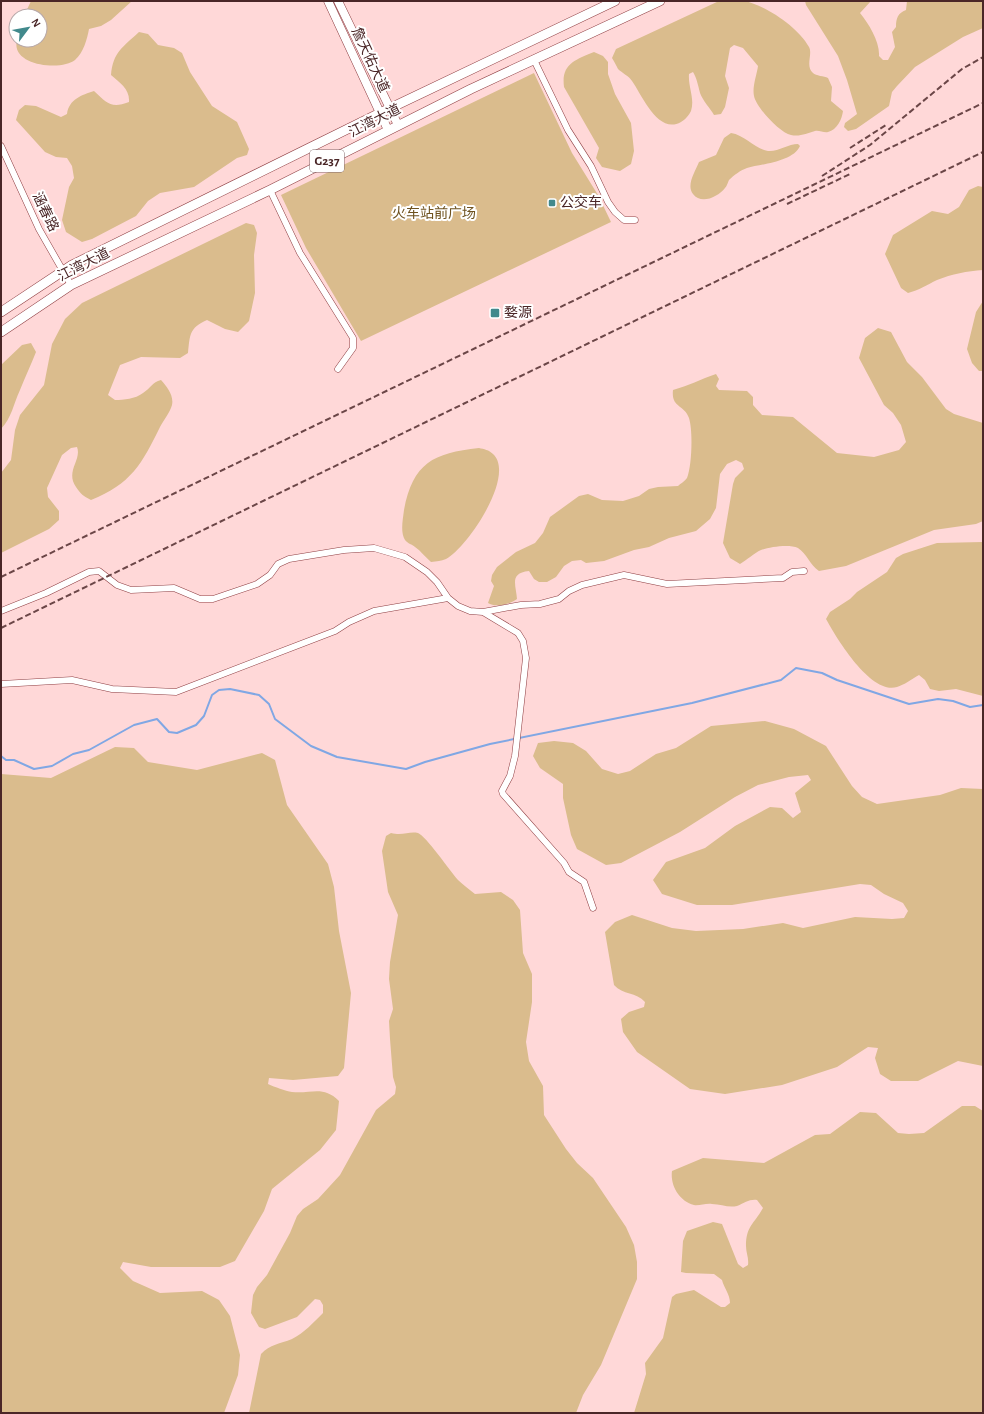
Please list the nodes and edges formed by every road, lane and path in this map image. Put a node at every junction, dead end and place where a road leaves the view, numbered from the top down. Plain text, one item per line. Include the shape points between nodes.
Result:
1 (328, 1) edge
2 (338, 1) edge
3 (615, 1) edge
4 (660, 1) edge
5 (534, 60) junction
6 (389, 109) junction
7 (380, 113) junction
8 (398, 125) junction
9 (388, 130) junction
10 (1, 146) edge
11 (270, 190) junction
12 (635, 220) dead end
13 (62, 272) junction
14 (71, 286) junction
15 (1, 312) edge
16 (1, 332) edge
17 (338, 369) dead end
18 (804, 571) dead end
19 (448, 598) junction
20 (1, 612) edge
21 (483, 612) junction
22 (1, 684) edge
23 (593, 908) dead end

1 - 7 main road, 詹天佑大道
2 - 6 main road, 詹天佑大道
3 - 6 highway, 江湾大道 / G237
4 - 5 highway, 江湾大道 / G237
5 - 8 highway, 江湾大道 / G237
5 - 12 street via 568,130 591,166 613,210 624,220
6 - 7 highway, 江湾大道 / G237
6 - 8 main road, 詹天佑大道
7 - 9 main road, 詹天佑大道
7 - 13 highway, 江湾大道 / G237
8 - 9 highway, 江湾大道 / G237
9 - 11 highway, 江湾大道 / G237
10 - 13 street, 涵春路
11 - 14 highway, 江湾大道 / G237
11 - 17 street via 300,253 353,338 353,348
13 - 14 street, 涵春路
13 - 15 highway, 江湾大道 / G237
14 - 16 highway, 江湾大道 / G237
18 - 21 street via 792,572 783,578 667,584 624,575 582,585 569,590 559,599 540,604
19 - 20 street via 427,572 405,557 374,548 360,548 289,558 278,564 270,575 257,584 213,599 200,599 174,588 131,590 117,585 99,571 89,572
19 - 21 street via 470,611
19 - 22 street via 374,611 335,631 176,692 112,688 72,680
21 - 23 street via 518,633 526,648 515,756 503,794 569,872 584,882

